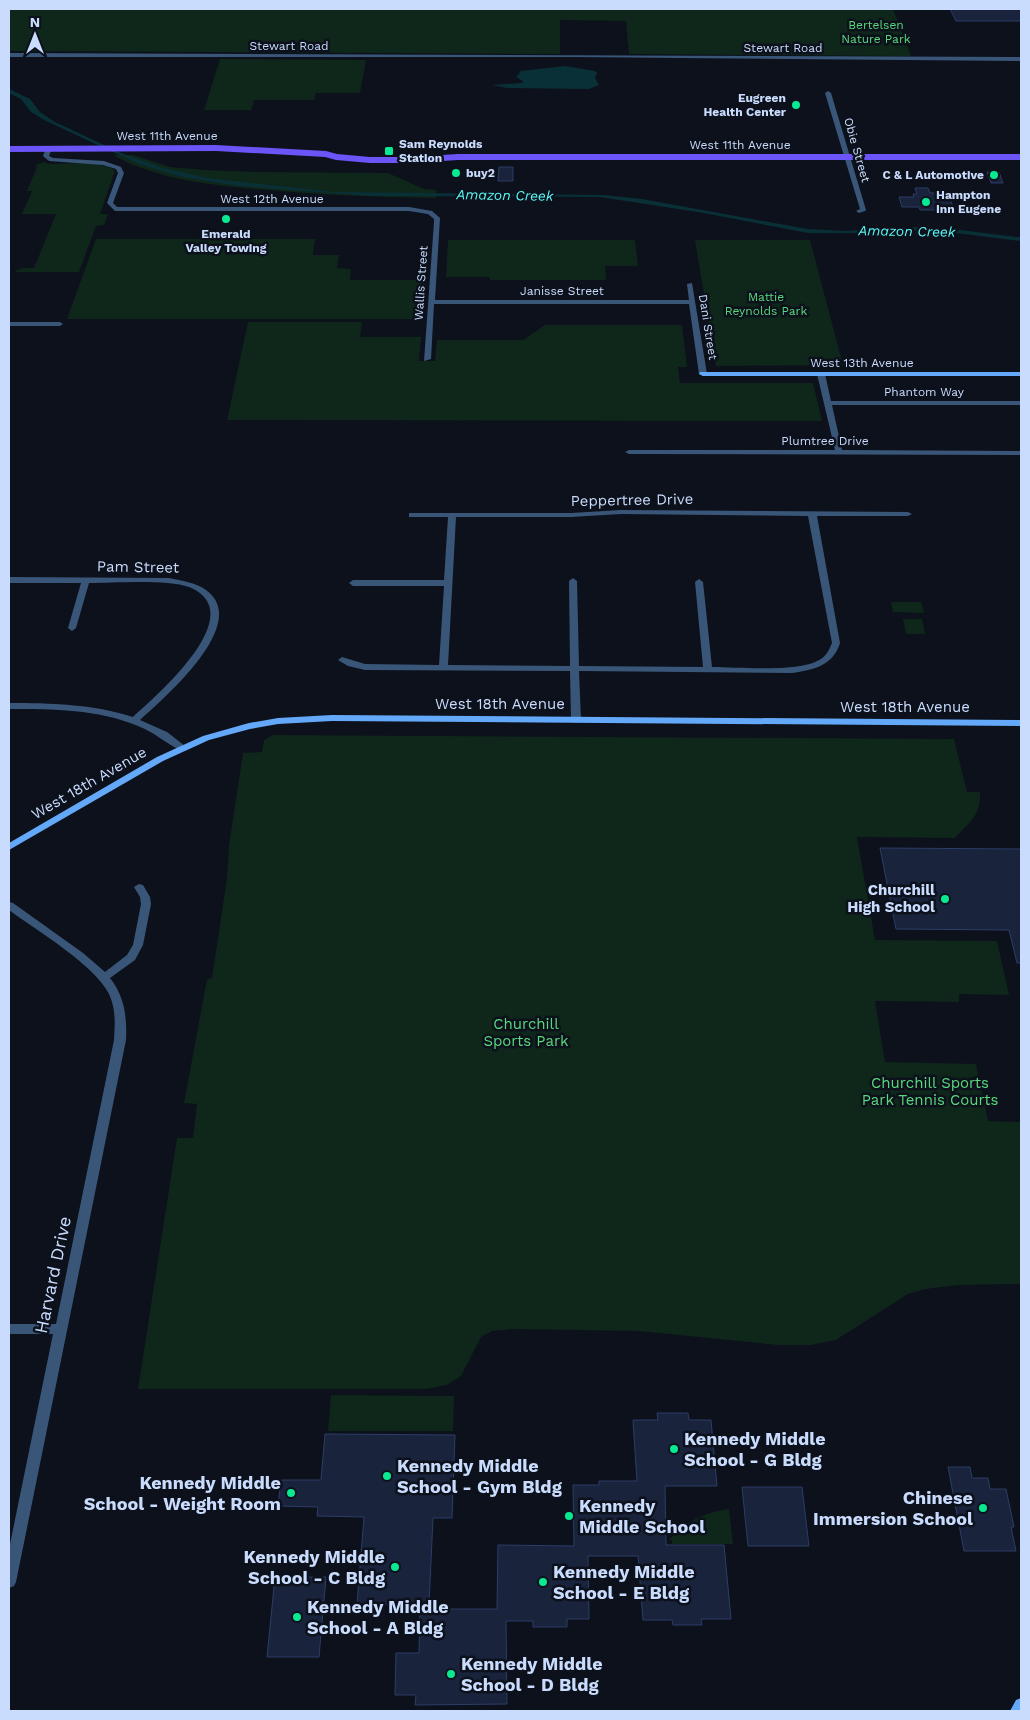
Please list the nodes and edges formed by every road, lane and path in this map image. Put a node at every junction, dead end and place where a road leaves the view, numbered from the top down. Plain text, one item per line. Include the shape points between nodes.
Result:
1 (9, 55) edge
2 (1021, 59) edge
3 (828, 93) dead end
4 (49, 148) junction
5 (9, 149) edge
6 (848, 157) junction
7 (1021, 157) edge
8 (859, 211) dead end
9 (430, 212) joint
10 (690, 284) dead end
11 (431, 302) junction
12 (693, 302) junction
13 (9, 324) edge
14 (60, 324) dead end
15 (428, 359) dead end
16 (703, 374) joint
17 (821, 374) junction
18 (1021, 374) edge
19 (828, 403) junction
20 (1021, 403) edge
21 (628, 452) dead end
22 (839, 452) junction
23 (1021, 452) edge
24 (812, 513) junction
25 (908, 514) dead end
26 (412, 515) dead end
27 (452, 515) junction
28 (9, 580) edge
29 (86, 580) junction
30 (573, 581) dead end
31 (353, 582) dead end
32 (699, 582) dead end
33 (448, 583) junction
34 (72, 628) dead end
35 (342, 660) dead end
36 (444, 668) junction
37 (575, 669) junction
38 (708, 669) junction
39 (9, 706) edge
40 (135, 720) junction
41 (576, 720) junction
42 (1021, 723) edge
43 (182, 748) junction
44 (9, 847) edge
45 (139, 887) dead end
46 (9, 905) edge
47 (105, 977) junction
48 (9, 1329) edge
49 (60, 1329) junction
50 (9, 1582) edge
51 (1021, 1705) edge
52 (1017, 1711) edge

1 - 2 street, Stewart Road
3 - 6 street, Obie Street
4 - 5 main road, West 11th Avenue
4 - 6 main road, West 11th Avenue via 235,148 397,160 458,157
4 - 9 street, West 12th Avenue via 47,159 104,163 119,168 121,173 110,203 115,209 409,209
6 - 7 main road, West 11th Avenue
6 - 8 street, Obie Street via 863,210
9 - 11 street, Wallis Street via 437,218
10 - 12 street, Dani Street
11 - 12 street, Janisse Street
11 - 15 street, Wallis Street
12 - 16 street, Dani Street
13 - 14 street
16 - 17 street, West 13th Avenue
17 - 18 street, West 13th Avenue
17 - 19 street
19 - 20 street, Phantom Way
19 - 22 street
21 - 22 street, Plumtree Drive
22 - 23 street, Plumtree Drive
24 - 25 street, Peppertree Drive
24 - 27 street, Peppertree Drive
24 - 38 street via 836,638 833,653 821,664 804,669
26 - 27 street, Peppertree Drive
27 - 33 street
28 - 29 street, Pam Street
29 - 34 street, Pam Street
29 - 40 street, Pam Street via 188,583 203,589 213,602 212,624 200,652 180,677
30 - 37 street
31 - 33 street
32 - 38 street
33 - 36 street
35 - 36 street via 366,667
36 - 37 street
37 - 38 street
37 - 41 street
39 - 40 street via 68,707
40 - 43 street
41 - 42 street, West 18th Avenue
41 - 43 street, West 18th Avenue via 302,719 241,728
43 - 44 street, West 18th Avenue
45 - 47 street via 146,904 138,945 131,957
46 - 47 street, Harvard Drive
47 - 49 street, Harvard Drive via 119,1003 120,1034
48 - 49 street
49 - 50 street, Harvard Drive
51 - 52 street

